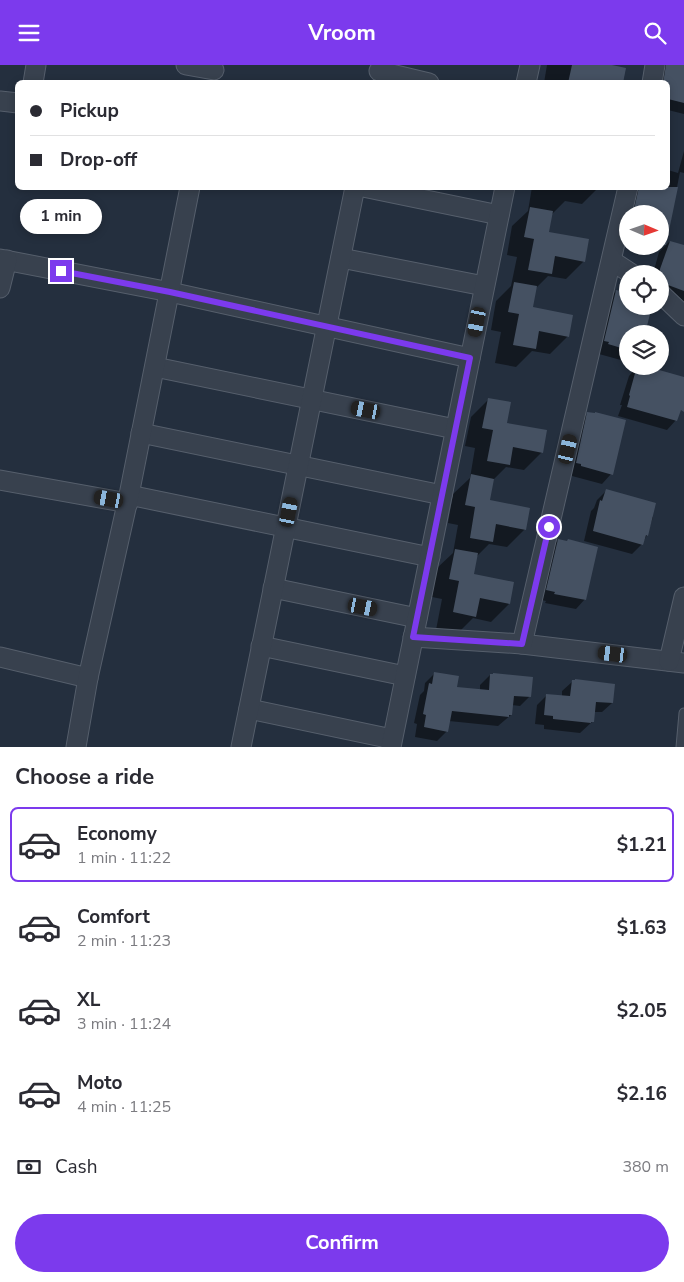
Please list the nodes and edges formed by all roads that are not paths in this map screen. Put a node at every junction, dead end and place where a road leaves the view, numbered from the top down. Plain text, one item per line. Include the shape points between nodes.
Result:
1 (36, 65) edge
2 (186, 65) edge
3 (530, 65) edge
4 (655, 65) edge
5 (213, 73) edge
6 (378, 73) edge
7 (34, 80) edge
8 (414, 80) edge
9 (527, 80) edge
10 (652, 80) edge
11 (0, 101) edge
12 (15, 103) edge
13 (189, 190) edge
14 (354, 190) edge
15 (378, 190) edge
16 (504, 190) edge
17 (627, 190) edge
18 (499, 215) junction
19 (341, 258) junction
20 (3, 259) edge
21 (612, 261) junction
22 (619, 266) edge
23 (484, 286) junction
24 (0, 288) edge
25 (170, 292) junction
26 (669, 302) edge
27 (684, 317) edge
28 (327, 326) junction
29 (470, 358) junction
30 (155, 367) junction
31 (312, 399) junction
32 (455, 429) junction
33 (142, 433) junction
34 (298, 465) junction
35 (0, 480) edge
36 (442, 495) junction
37 (128, 499) junction
38 (286, 527) junction
39 (430, 557) junction
40 (273, 588) junction
41 (684, 597) edge
42 (417, 618) junction
43 (413, 637) junction
44 (522, 644) junction
45 (262, 646) junction
46 (0, 657) edge
47 (676, 662) edge
48 (405, 676) junction
49 (88, 678) junction
50 (249, 709) junction
51 (684, 713) edge
52 (391, 743) edge
53 (76, 747) edge
54 (241, 747) edge
55 (681, 747) edge

1 - 7 street
2 - 5 street
3 - 9 street
4 - 10 street
6 - 8 street
11 - 12 street
13 - 25 street
14 - 19 street
15 - 18 street
16 - 18 street
17 - 21 street
18 - 23 street
19 - 23 street
19 - 28 street
20 - 24 street
20 - 25 street
21 - 22 street
21 - 44 street
23 - 29 street
25 - 28 street
25 - 30 street
26 - 27 street
28 - 29 street
28 - 31 street
29 - 32 street
30 - 31 street
30 - 33 street
31 - 32 street
31 - 34 street
32 - 36 street
33 - 34 street
33 - 37 street
34 - 36 street
34 - 38 street
35 - 37 street
36 - 39 street
37 - 38 street
37 - 49 street
38 - 39 street
38 - 40 street
39 - 42 street
40 - 42 street
40 - 45 street
41 - 47 street
42 - 43 street
43 - 44 street
43 - 48 street
44 - 47 street
45 - 48 street
45 - 50 street
46 - 49 street
48 - 52 street
49 - 53 street
50 - 52 street
50 - 54 street
51 - 55 lane

